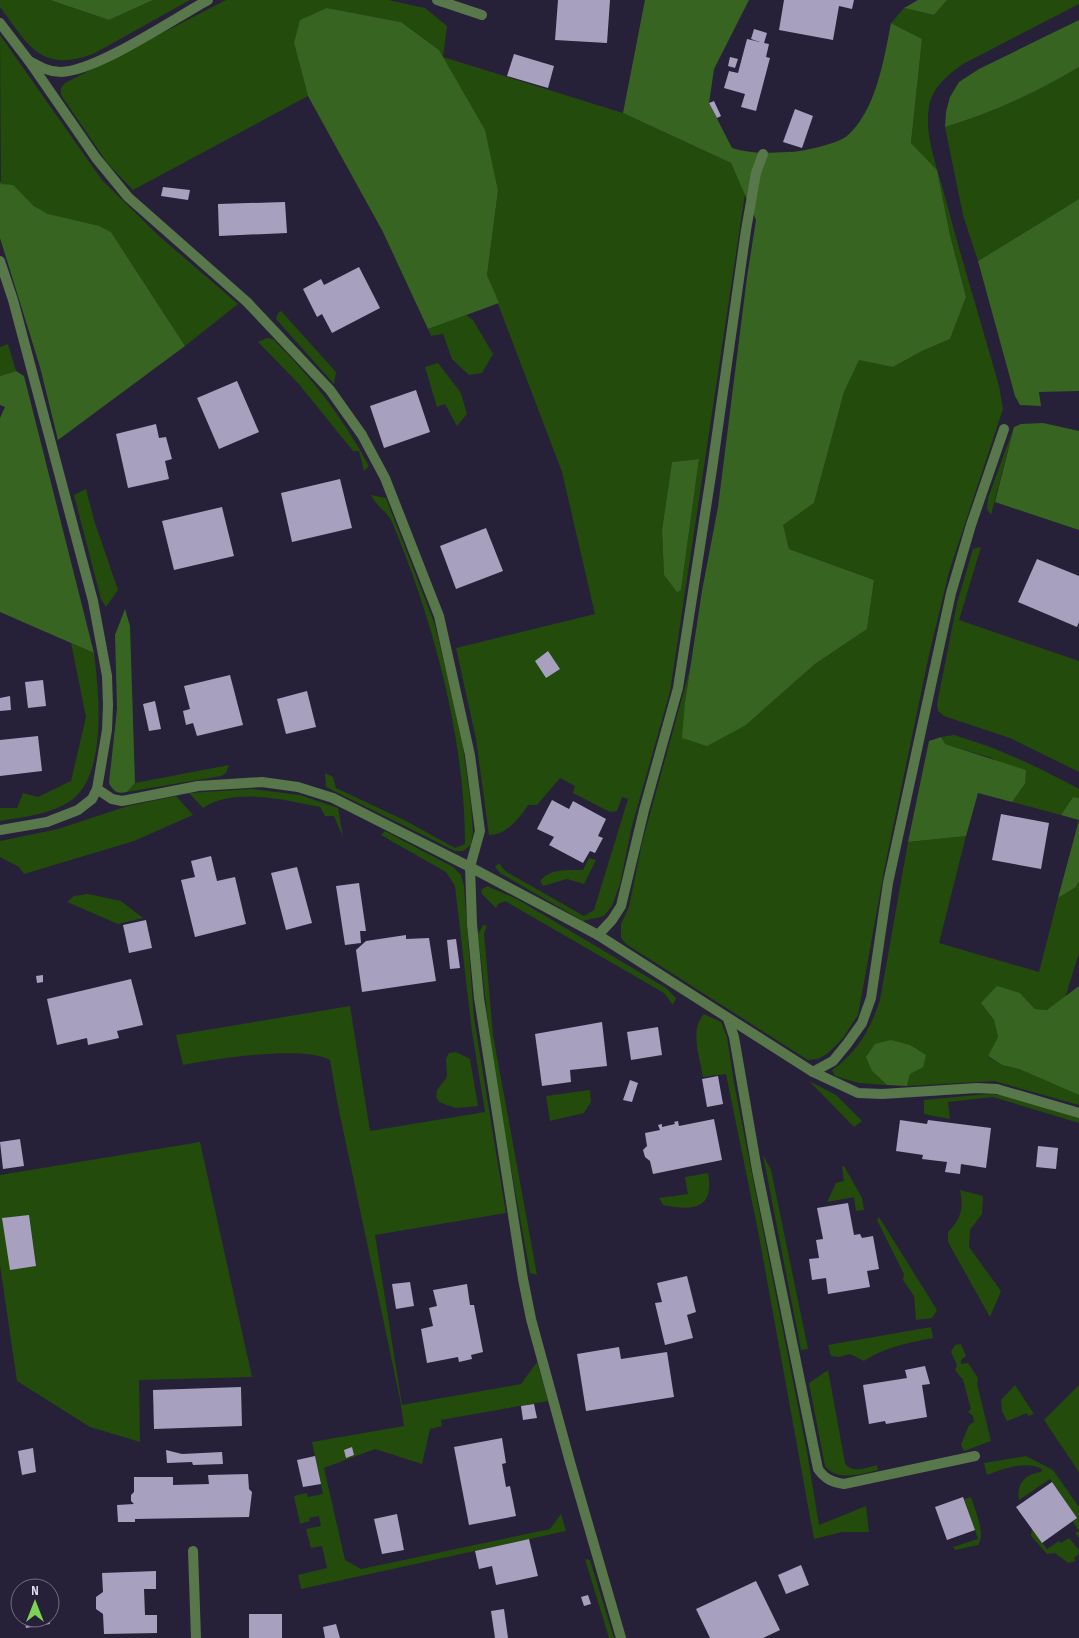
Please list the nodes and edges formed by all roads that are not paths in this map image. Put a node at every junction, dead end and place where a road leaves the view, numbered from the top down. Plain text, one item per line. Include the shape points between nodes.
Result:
1 (208, 0) edge
2 (438, 0) edge
3 (482, 15) dead end
4 (0, 23) edge
5 (29, 61) junction
6 (763, 154) dead end
7 (0, 261) edge
8 (1004, 429) dead end
9 (97, 789) junction
10 (0, 830) edge
11 (470, 867) junction
12 (598, 935) junction
13 (728, 1019) junction
14 (814, 1072) junction
15 (1079, 1113) edge
16 (975, 1456) dead end
17 (193, 1551) dead end
18 (196, 1638) edge
19 (621, 1638) edge

1 - 5 street via 106,58 76,69 46,70
2 - 3 street
4 - 5 street
5 - 11 street via 96,158 128,197 248,302 330,390 362,435 385,478 439,616 456,683 480,831
6 - 12 street via 756,173 746,230 678,688 621,906
7 - 9 street via 91,592 102,649 108,705
8 - 14 street via 970,525 951,593 892,864 871,998 862,1023 847,1044 833,1061
9 - 10 street via 92,799 78,810 47,822
9 - 11 street via 112,799 122,801 228,783 262,782 298,787 350,806
11 - 12 street
11 - 19 street via 479,998 524,1285 572,1472
12 - 13 street
13 - 14 street
13 - 16 street via 818,1469 824,1477 844,1484
14 - 15 street via 858,1093 997,1089
17 - 18 street

